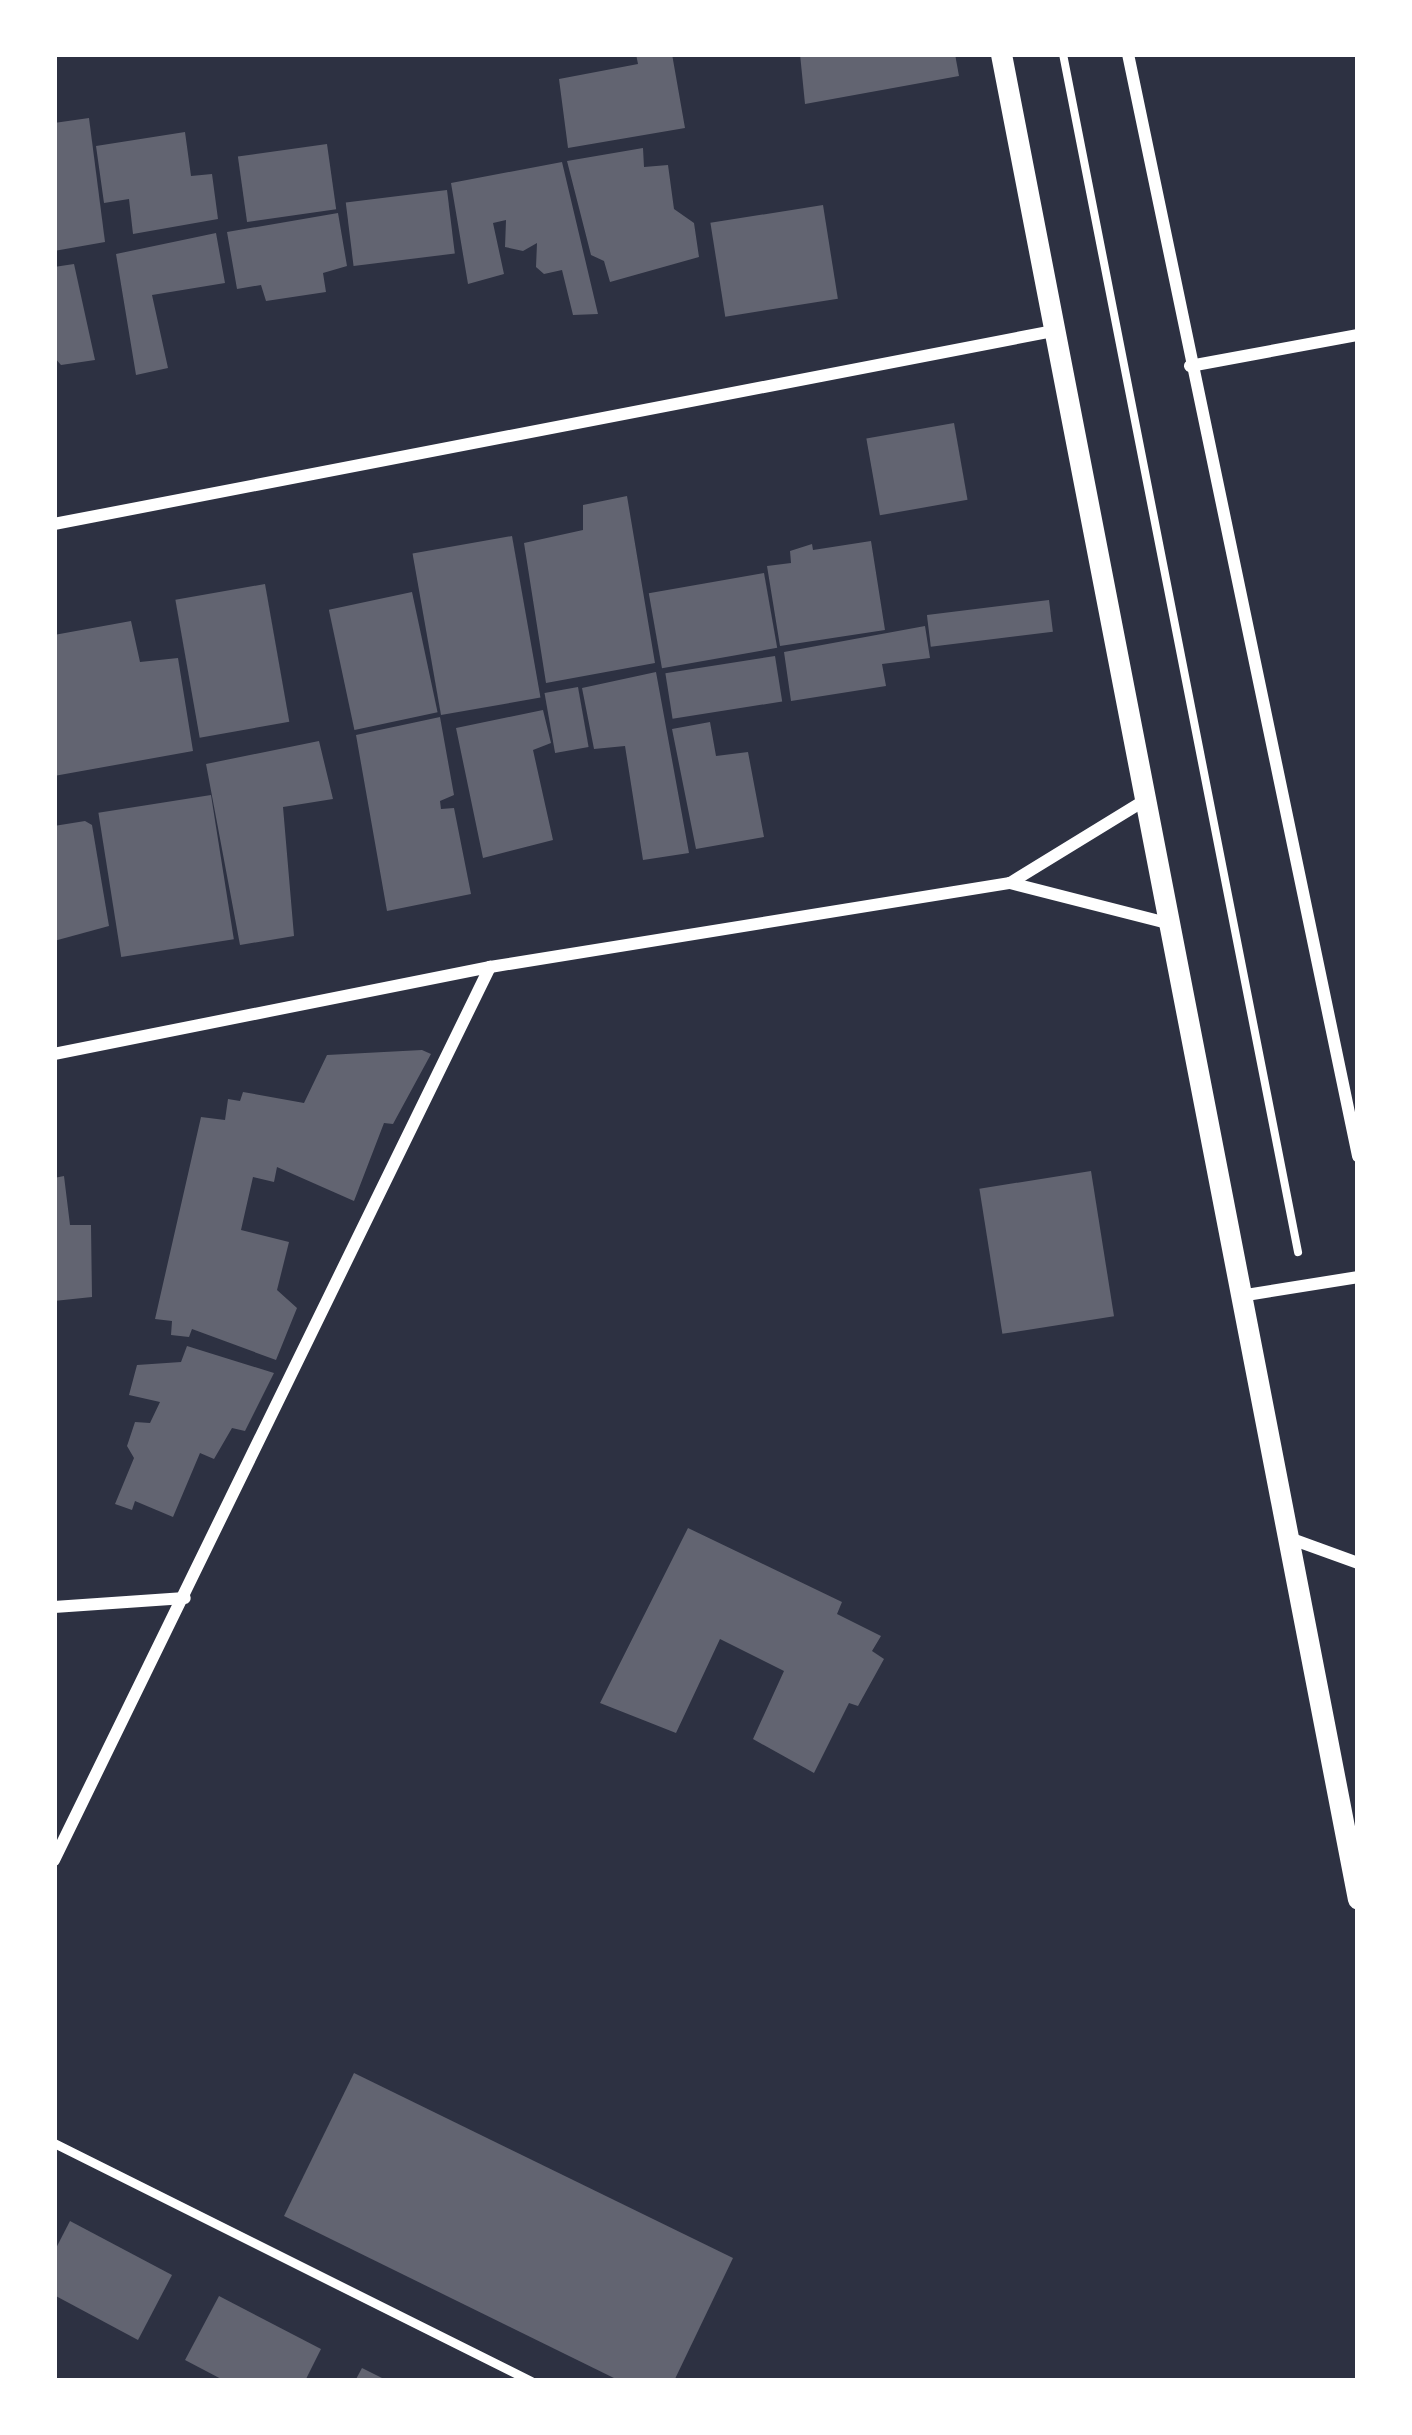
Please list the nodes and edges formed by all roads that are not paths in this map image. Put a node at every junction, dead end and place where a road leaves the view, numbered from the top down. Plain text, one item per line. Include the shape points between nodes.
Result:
1 (1001, 54) edge
2 (1128, 54) edge
3 (1054, 331) junction
4 (1358, 335) edge
5 (1190, 366) junction
6 (54, 524) edge
7 (1144, 801) junction
8 (1010, 883) junction
9 (1167, 923) junction
10 (490, 967) junction
11 (54, 1054) edge
12 (1358, 1156) edge
13 (1358, 1277) edge
14 (1240, 1296) junction
15 (1288, 1537) junction
16 (1358, 1563) edge
17 (185, 1598) junction
18 (54, 1607) edge
19 (54, 1860) edge
20 (1358, 1899) edge
21 (54, 2143) edge
22 (531, 2381) edge

1 - 3 street
2 - 5 street
3 - 6 street
3 - 7 street
4 - 5 street
5 - 12 street
7 - 8 street
7 - 9 street
8 - 9 street
8 - 10 street
9 - 14 street
10 - 11 street
10 - 17 street
13 - 14 street
14 - 15 street
15 - 16 street
15 - 20 street
17 - 18 street
17 - 19 street
21 - 22 lane

